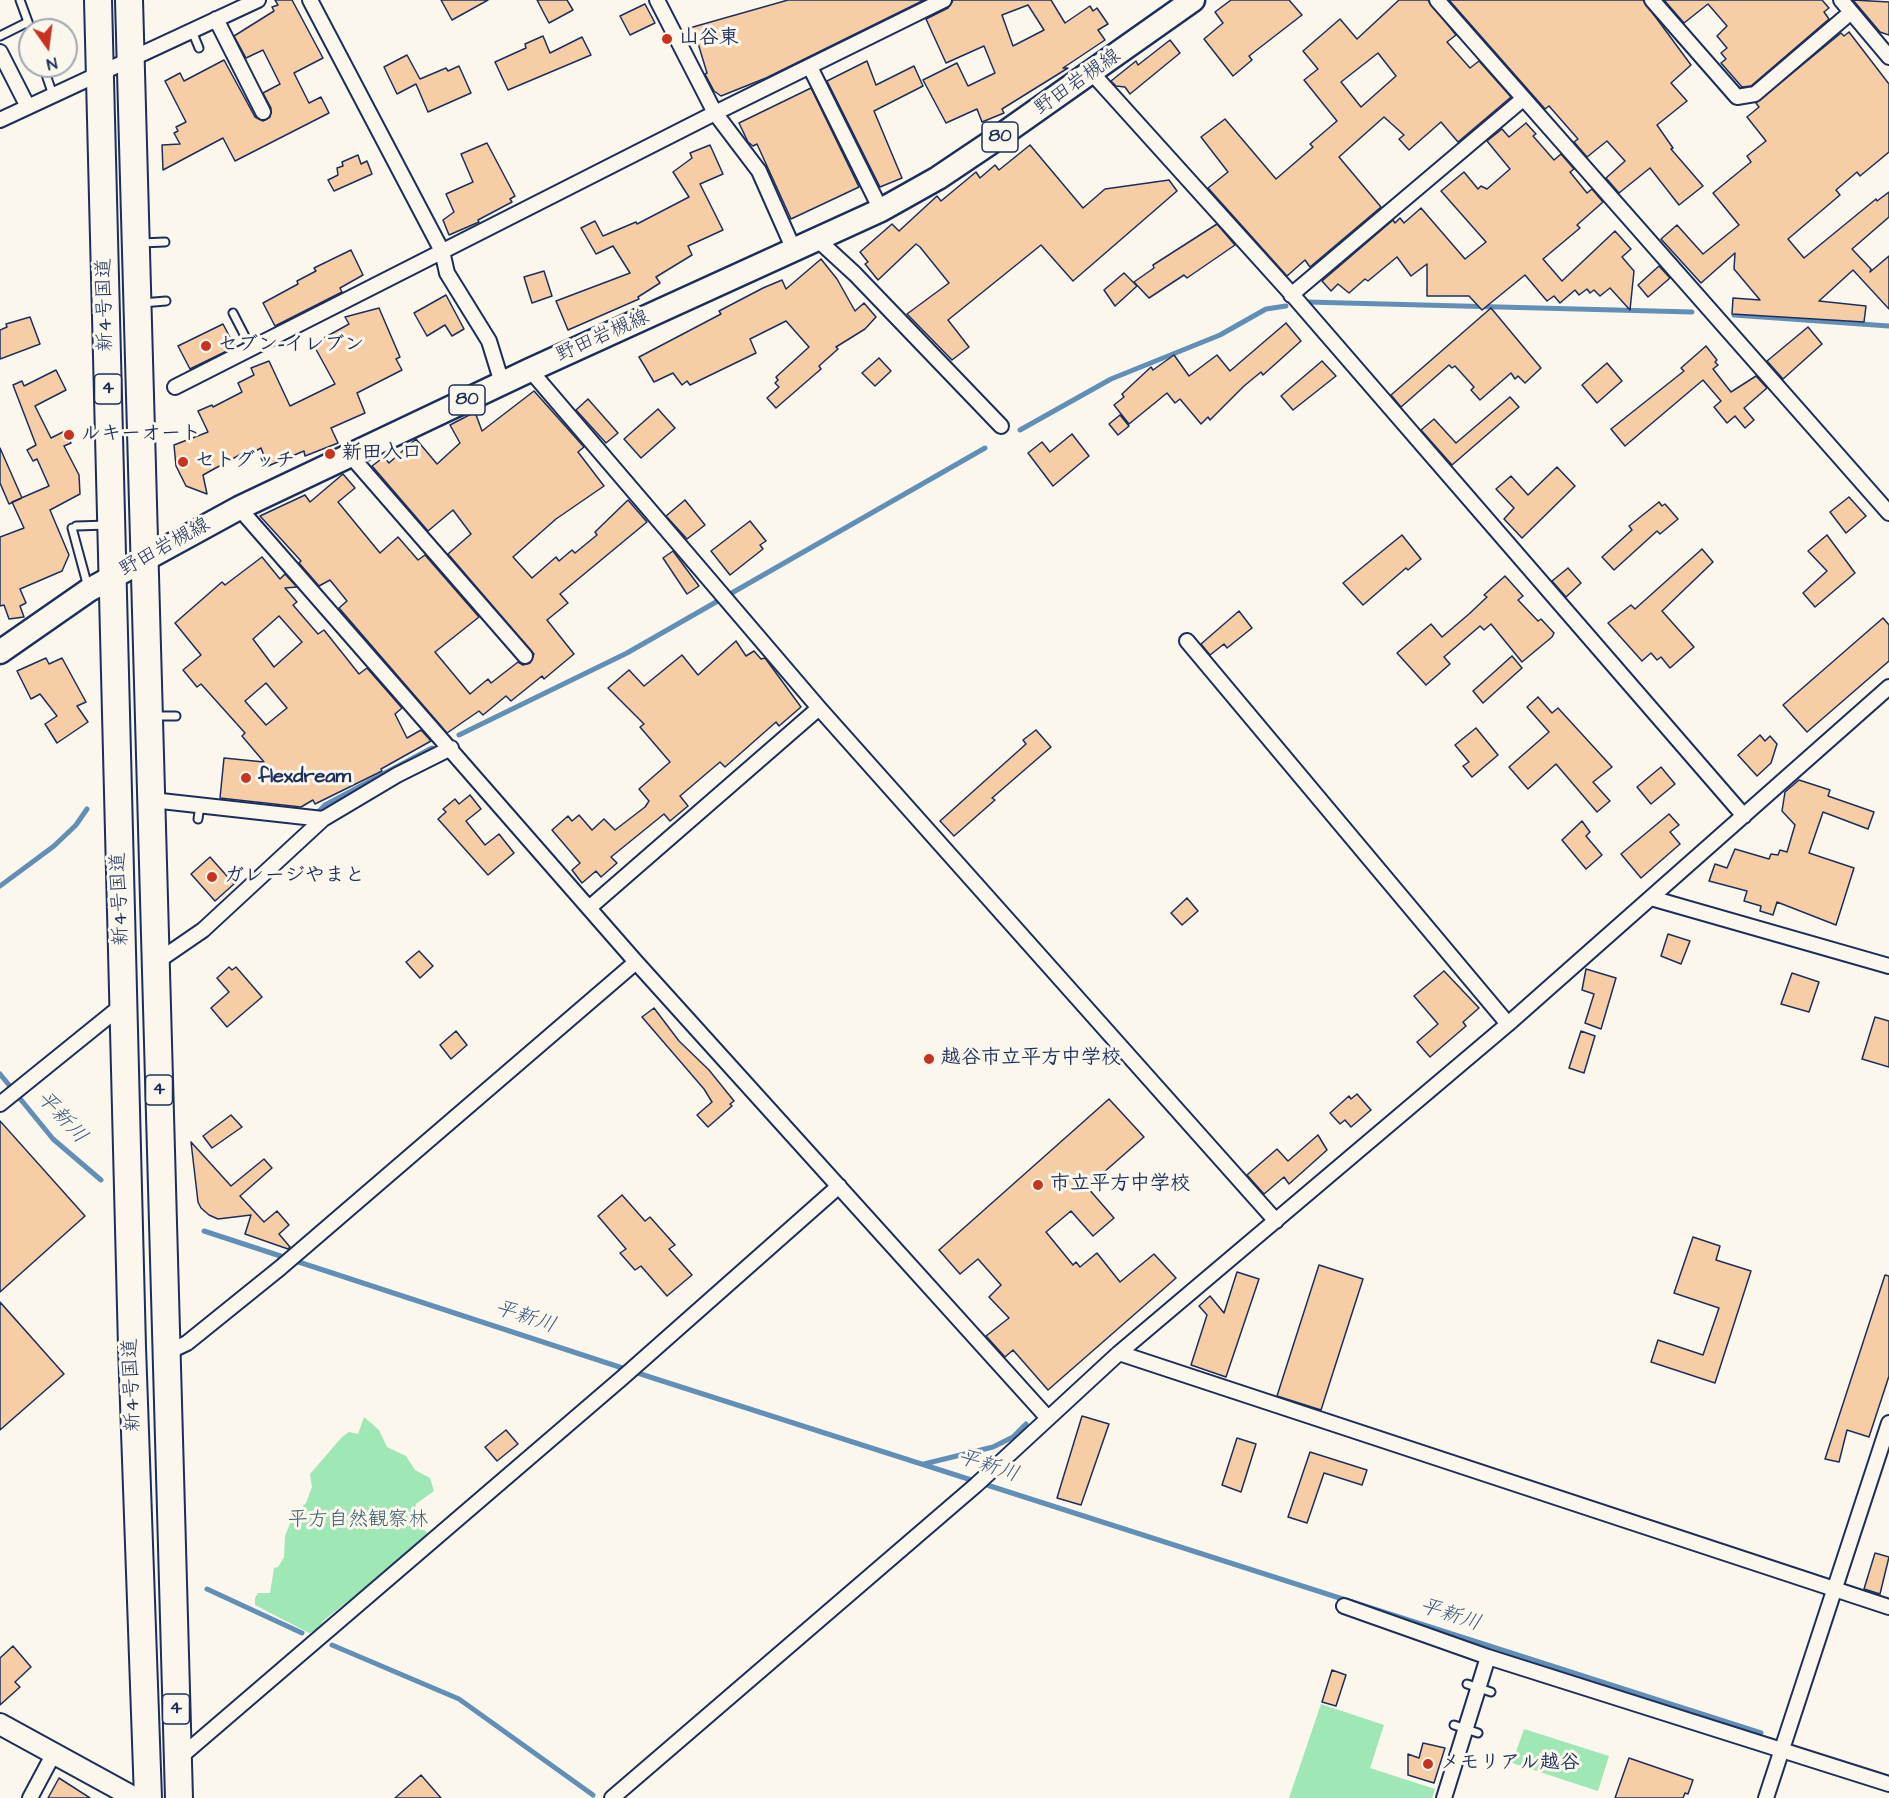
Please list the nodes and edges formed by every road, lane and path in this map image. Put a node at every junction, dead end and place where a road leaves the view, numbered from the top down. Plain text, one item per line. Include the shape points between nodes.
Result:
1 (20, 0) edge
2 (98, 0) edge
3 (129, 0) edge
4 (258, 0) edge
5 (310, 0) edge
6 (657, 0) edge
7 (943, 0) edge
8 (1193, 0) edge
9 (1437, 0) edge
10 (1652, 0) edge
11 (1841, 0) edge
12 (1850, 13) junction
13 (27, 18) edge
14 (216, 19) junction
15 (18, 27) edge
16 (192, 30) junction
17 (0, 36) edge
18 (199, 48) dead end
19 (0, 52) edge
20 (1889, 57) edge
21 (131, 59) junction
22 (810, 66) junction
23 (1092, 73) junction
24 (100, 75) junction
25 (48, 78) edge
26 (53, 95) junction
27 (1523, 99) junction
28 (28, 107) junction
29 (263, 112) dead end
30 (715, 113) junction
31 (0, 120) edge
32 (880, 210) junction
33 (818, 240) junction
34 (165, 242) dead end
35 (137, 243) junction
36 (794, 250) junction
37 (442, 251) junction
38 (1291, 295) junction
39 (166, 302) dead end
40 (138, 303) junction
41 (233, 313) dead end
42 (252, 348) junction
43 (530, 370) junction
44 (502, 383) junction
45 (175, 387) dead end
46 (1001, 426) dead end
47 (350, 455) junction
48 (239, 508) junction
49 (1889, 513) edge
50 (110, 524) junction
51 (144, 559) junction
52 (112, 577) junction
53 (89, 590) junction
54 (1187, 641) dead end
55 (0, 652) edge
56 (525, 657) dead end
57 (1889, 687) edge
58 (819, 708) junction
59 (150, 716) junction
60 (176, 716) dead end
61 (451, 748) junction
62 (152, 800) junction
63 (1744, 816) junction
64 (322, 819) junction
65 (1651, 898) junction
66 (589, 908) junction
67 (636, 962) junction
68 (155, 963) junction
69 (1889, 966) edge
70 (125, 1003) junction
71 (1508, 1024) junction
72 (0, 1104) edge
73 (839, 1186) junction
74 (1276, 1221) junction
75 (168, 1352) junction
76 (1119, 1353) junction
77 (1047, 1417) junction
78 (1889, 1423) edge
79 (1834, 1589) junction
80 (1344, 1606) dead end
81 (1889, 1607) edge
82 (1488, 1657) junction
83 (0, 1724) edge
84 (1781, 1751) junction
85 (54, 1753) junction
86 (178, 1759) junction
87 (1889, 1784) edge
88 (30, 1798) edge
89 (135, 1798) edge
90 (148, 1798) edge
91 (178, 1798) edge
92 (612, 1798) edge
93 (1444, 1798) edge
94 (1766, 1798) edge

1 - 13 lane
2 - 24 highway, 新4号国道 / 4
3 - 21 highway, 新4号国道 / 4
4 - 14 street
5 - 37 street
6 - 30 street
7 - 22 street
8 - 23 main road, 野田岩槻線 / 80
9 - 27 street
10 - 12 street via 1737,97 1755,94
11 - 12 street
12 - 20 street
14 - 16 street
14 - 29 street
15 - 17 lane
16 - 18 lane
16 - 21 street
19 - 28 street
21 - 24 street
21 - 35 highway, 新4号国道 / 4
22 - 30 street
22 - 32 street
23 - 32 main road, 野田岩槻線 / 80 via 938,178
23 - 38 street
24 - 26 street
24 - 50 highway, 新4号国道 / 4
25 - 26 lane
26 - 28 street
27 - 38 street
27 - 49 street
28 - 31 street
30 - 36 street via 759,171
30 - 37 street
32 - 33 main road, 野田岩槻線 / 80
33 - 36 main road, 野田岩槻線 / 80
33 - 46 street
34 - 35 lane
35 - 40 highway, 新4号国道 / 4
36 - 43 main road, 野田岩槻線 / 80
37 - 42 street
37 - 44 street via 447,273 489,341
38 - 63 street
39 - 40 lane
40 - 51 highway, 新4号国道 / 4
41 - 42 lane
42 - 45 street
43 - 44 main road, 野田岩槻線 / 80
43 - 58 street
44 - 47 main road, 野田岩槻線 / 80
47 - 48 main road, 野田岩槻線 / 80
47 - 56 street
48 - 51 main road, 野田岩槻線 / 80
48 - 61 street
50 - 52 highway, 新4号国道 / 4
50 - 53 lane via 74,527
51 - 52 main road, 野田岩槻線 / 80
51 - 59 highway, 新4号国道 / 4
52 - 53 main road, 野田岩槻線 / 80
52 - 70 highway, 新4号国道 / 4
53 - 55 main road, 野田岩槻線 / 80
54 - 71 street
57 - 63 street
58 - 66 street
58 - 74 street
59 - 60 lane
59 - 62 highway, 新4号国道 / 4
61 - 64 street
61 - 66 street
62 - 64 street
62 - 68 highway, 新4号国道 / 4
63 - 65 street
64 - 68 street via 203,930
65 - 69 street
65 - 71 street
66 - 67 street
67 - 73 street
67 - 75 street via 280,1268 187,1342
68 - 75 highway, 新4号国道 / 4
70 - 72 street
70 - 90 highway, 新4号国道 / 4
71 - 74 street
73 - 77 street
73 - 86 street
74 - 76 street
75 - 86 highway, 新4号国道 / 4
76 - 77 street
76 - 79 street
77 - 92 street via 982,1479
78 - 79 street
79 - 81 street
79 - 84 street
80 - 82 street
82 - 84 street via 1572,1690
82 - 93 street
83 - 85 street
84 - 87 street
84 - 94 street
85 - 88 street
85 - 89 street
86 - 91 highway, 新4号国道 / 4

